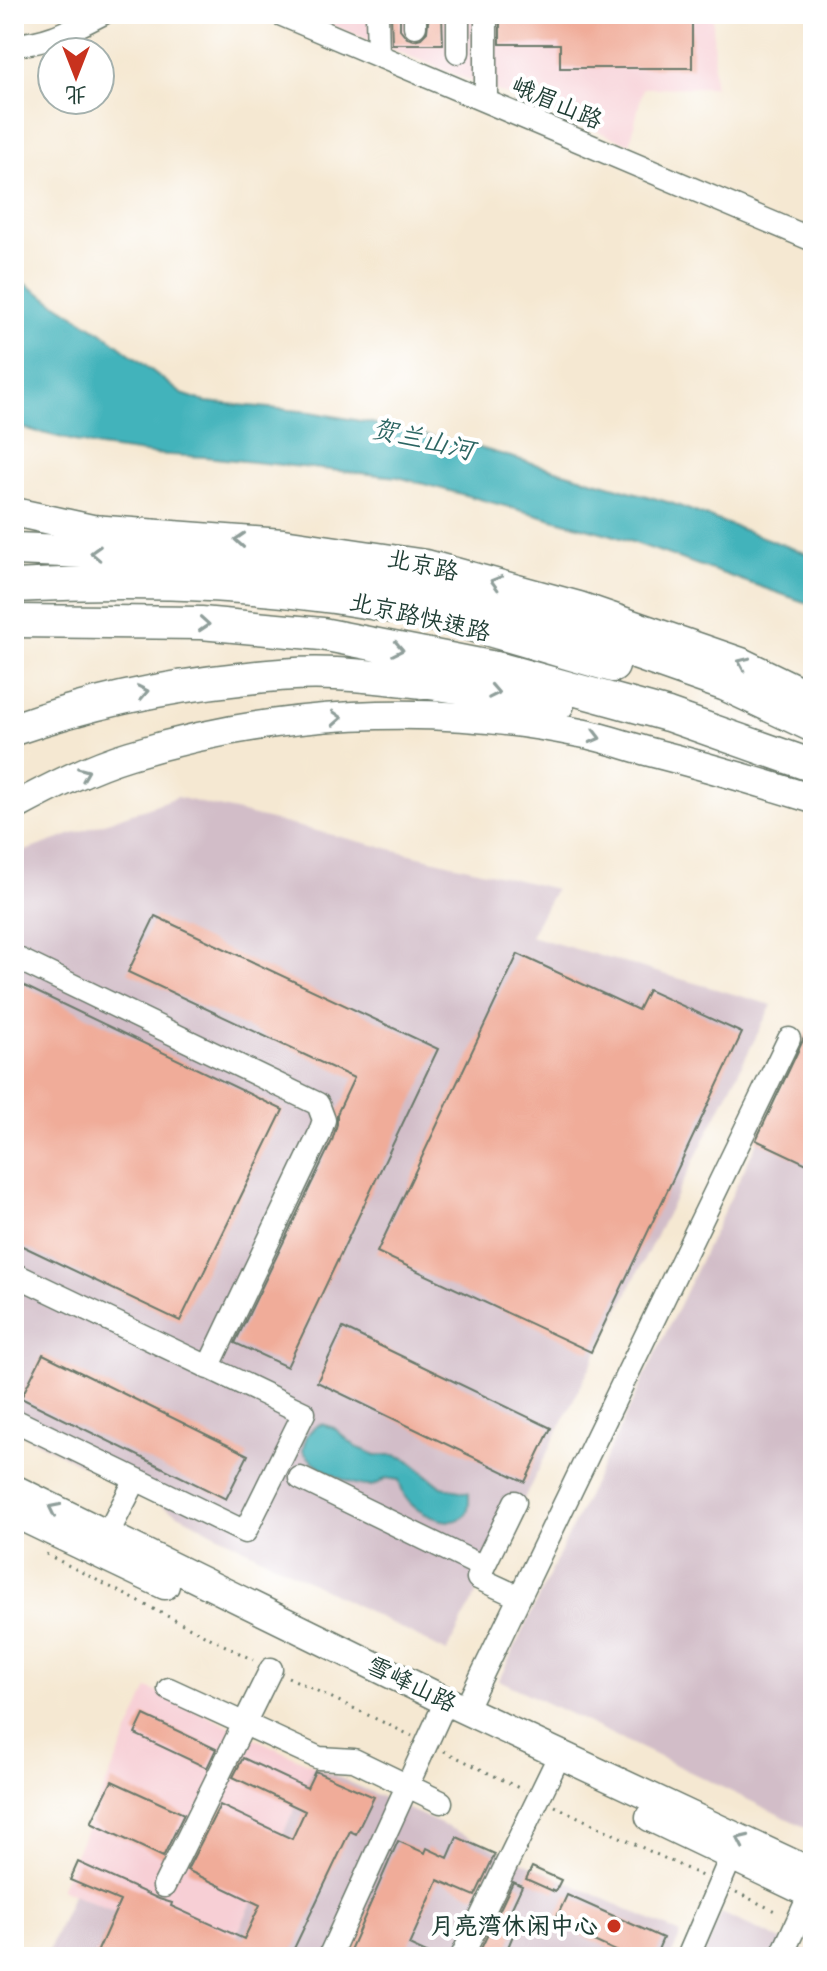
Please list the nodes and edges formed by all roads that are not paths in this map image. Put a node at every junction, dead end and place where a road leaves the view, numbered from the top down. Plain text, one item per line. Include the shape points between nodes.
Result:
1 (102, 14) edge
2 (280, 14) edge
3 (377, 14) edge
4 (458, 14) edge
5 (486, 14) edge
6 (64, 23) edge
7 (14, 44) edge
8 (458, 52) dead end
9 (378, 55) junction
10 (486, 101) junction
11 (813, 240) edge
12 (14, 512) edge
13 (14, 548) edge
14 (331, 584) junction
15 (14, 586) edge
16 (14, 621) edge
17 (813, 697) edge
18 (14, 729) edge
19 (813, 729) edge
20 (777, 753) junction
21 (813, 766) edge
22 (813, 799) edge
23 (14, 807) edge
24 (14, 957) edge
25 (789, 1039) dead end
26 (14, 1274) edge
27 (208, 1368) junction
28 (14, 1420) edge
29 (300, 1478) dead end
30 (136, 1479) junction
31 (14, 1489) edge
32 (515, 1502) dead end
33 (14, 1513) edge
34 (107, 1535) junction
35 (483, 1567) junction
36 (519, 1597) junction
37 (271, 1669) dead end
38 (169, 1689) dead end
39 (450, 1709) junction
40 (243, 1722) junction
41 (556, 1762) junction
42 (408, 1786) junction
43 (441, 1802) dead end
44 (731, 1857) junction
45 (164, 1886) dead end
46 (812, 1887) edge
47 (462, 1956) edge
48 (329, 1957) edge
49 (688, 1957) edge
50 (781, 1957) edge

1 - 6 street
2 - 9 street, 峨眉山路
3 - 9 street
4 - 8 street
5 - 10 street
6 - 7 street via 51,39
9 - 10 street, 峨眉山路
10 - 11 street, 峨眉山路
17 -> 12 main road, 北京路 via 741,662 653,631 426,564 283,543 92,529
14 -> 13 highway via 278,564
14 - 15 highway, 北京路快速路
14 - 19 highway via 402,583 518,612 726,685
16 -> 20 highway, 北京路快速路 via 201,623 322,634 500,669 668,715
18 -> 20 highway via 147,691 266,676 333,674 473,688
20 - 21 highway, 北京路快速路
23 -> 22 main road via 128,755 303,720 397,715 491,718 581,733
24 - 27 street via 318,1104 324,1120 319,1135
25 - 36 street
26 - 27 street
27 - 30 street via 304,1413 245,1532
28 - 30 street
29 - 35 street
30 - 34 street
34 -> 31 main road, 雪峰山路
32 - 35 street
33 - 39 main road, 雪峰山路
34 - 39 main road, 雪峰山路
35 - 36 street via 478,1578
36 - 39 street
37 - 40 street
38 - 40 street
39 - 41 main road, 雪峰山路
39 - 42 street
40 - 42 street via 319,1758 354,1760
40 - 45 street
41 - 44 main road, 雪峰山路
46 -> 41 main road, 雪峰山路
41 - 47 street
42 - 43 street
42 - 48 street
44 - 46 main road, 雪峰山路
44 - 49 street
46 - 50 street

